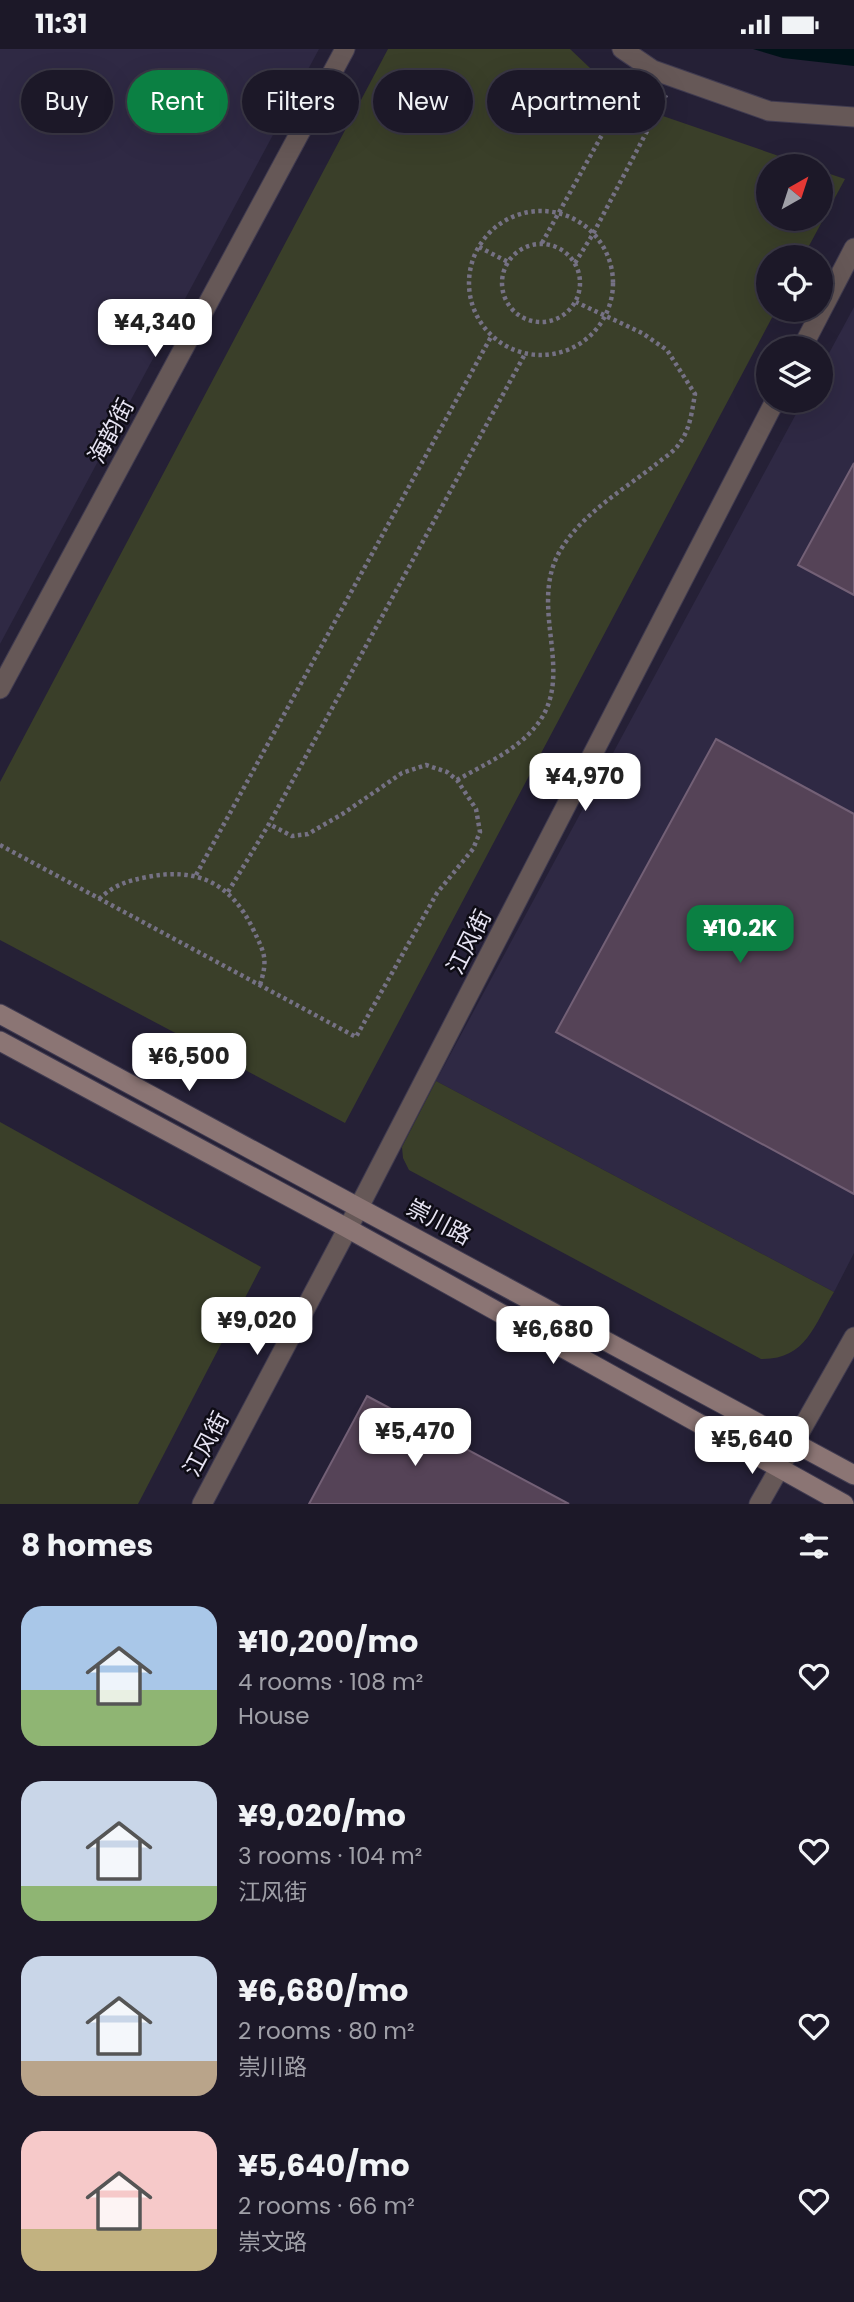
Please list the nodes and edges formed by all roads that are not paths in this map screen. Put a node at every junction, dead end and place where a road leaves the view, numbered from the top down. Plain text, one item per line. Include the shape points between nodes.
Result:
1 (345, 49) edge
2 (622, 49) edge
3 (854, 117) edge
4 (854, 248) edge
5 (808, 336) edge
6 (769, 413) edge
7 (0, 689) edge
8 (0, 1014) edge
9 (0, 1041) edge
10 (359, 1207) junction
11 (347, 1228) junction
12 (854, 1337) edge
13 (796, 1443) junction
14 (779, 1468) junction
15 (854, 1475) edge
16 (202, 1504) edge
17 (759, 1504) edge
18 (844, 1504) edge

1 - 7 street, 海韵街
2 - 3 street via 653,69 769,111
4 - 5 street
6 - 10 street, 江风街
8 - 10 main road, 崇川路
9 - 11 main road
10 - 11 street, 江风街
10 - 13 main road, 崇川路
11 - 14 main road
11 - 16 street, 江风街
12 - 13 street
13 - 14 street
13 - 15 main road, 崇川路
14 - 17 street
14 - 18 main road

